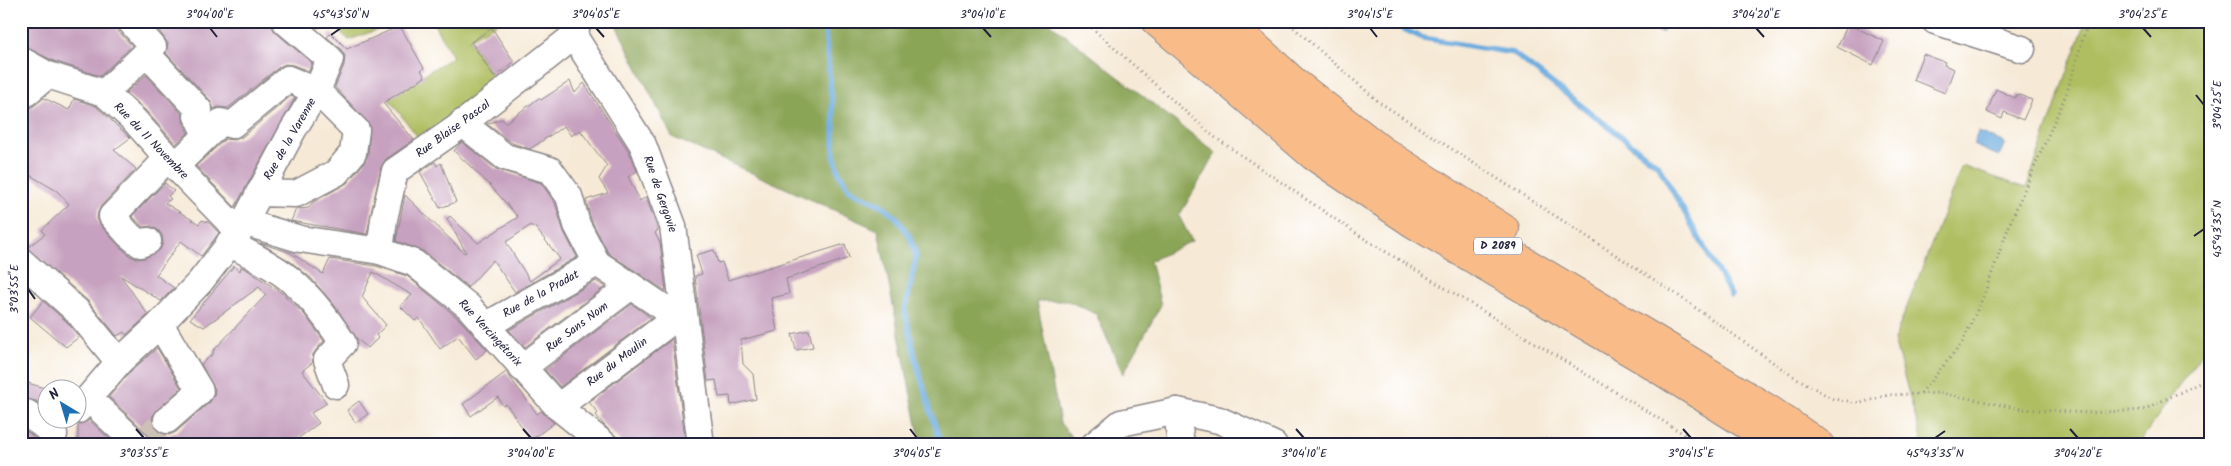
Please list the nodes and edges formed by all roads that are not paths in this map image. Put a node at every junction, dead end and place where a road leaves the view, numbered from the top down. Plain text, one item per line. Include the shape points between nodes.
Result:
1 (130, 21) edge
2 (285, 21) edge
3 (1155, 21) edge
4 (1192, 21) edge
5 (1228, 21) edge
6 (1935, 21) edge
7 (576, 29) edge
8 (2022, 49) dead end
9 (146, 54) junction
10 (21, 60) edge
11 (48, 75) junction
12 (318, 91) junction
13 (104, 93) junction
14 (21, 96) edge
15 (462, 123) junction
16 (206, 134) junction
17 (172, 162) junction
18 (259, 193) junction
19 (237, 232) junction
20 (148, 241) dead end
21 (380, 250) junction
22 (21, 261) edge
23 (598, 263) junction
24 (631, 286) junction
25 (681, 320) junction
26 (160, 324) junction
27 (485, 326) junction
28 (1660, 342) junction
29 (119, 362) junction
30 (522, 368) junction
31 (336, 385) dead end
32 (88, 399) edge
33 (558, 407) junction
34 (88, 409) edge
35 (1177, 411) junction
36 (21, 413) edge
37 (167, 420) tunnel mouth
38 (56, 432) edge
39 (138, 445) edge
40 (605, 445) edge
41 (701, 445) edge
42 (1094, 445) edge
43 (1182, 445) edge
44 (1274, 445) edge
45 (1778, 445) edge
46 (1821, 445) edge

1 - 9 street via 153,47
2 - 12 street via 330,59
3 - 45 highway, D 2089 via 1321,162 1412,223 1647,362
4 - 28 highway, D 2089 via 1329,138 1427,203
5 - 28 highway via 1295,82 1382,150 1547,256
6 - 8 street
7 - 15 street, Rue Blaise Pascal
7 - 25 street, Rue de Gergovie via 643,145 673,226
9 - 13 street
9 - 16 street via 199,110 197,116
10 - 11 street, Rue du 11 Novembre
11 - 13 street, Rue du 11 Novembre
11 - 14 street
12 - 16 street via 288,79 232,125 221,122
12 - 18 street, Rue de la Varenne via 292,130
12 - 18 street, Rue de la Varenne via 356,130 354,153 336,173 296,194
13 - 17 street, Rue du 11 Novembre
15 - 21 street, Rue Blaise Pascal via 395,171
15 - 23 street via 505,157 550,170 569,196 577,224
16 - 17 street
17 - 19 street, Rue du 11 Novembre
17 - 20 street via 112,216 140,244
18 - 19 street, Rue de la Varenne
19 - 21 street, Rue Vercingétorix
19 - 26 street, Rue de la Varenne via 200,282
19 - 31 street via 310,298 344,343 327,360
21 - 27 street, Rue Vercingétorix via 414,263 468,306
22 - 29 street via 78,312
23 - 24 street
23 - 27 street, Rue de la Pradat
24 - 25 street
24 - 30 street, Rue Sans Nom
25 - 33 street, Rue du Moulin
25 - 41 street, Rue de Gergovie
26 - 29 street, Rue de la Varenne
26 - 37 street via 200,391
27 - 30 street, Rue Vercingétorix
28 - 46 highway, D 2089
29 - 32 street, Rue de la Varenne
30 - 33 street, Rue Vercingétorix
33 - 40 street, Rue Vercingétorix
34 - 39 street
35 - 42 street via 1122,423
35 - 43 street
35 - 44 street via 1219,420
36 - 38 street via 27,413

